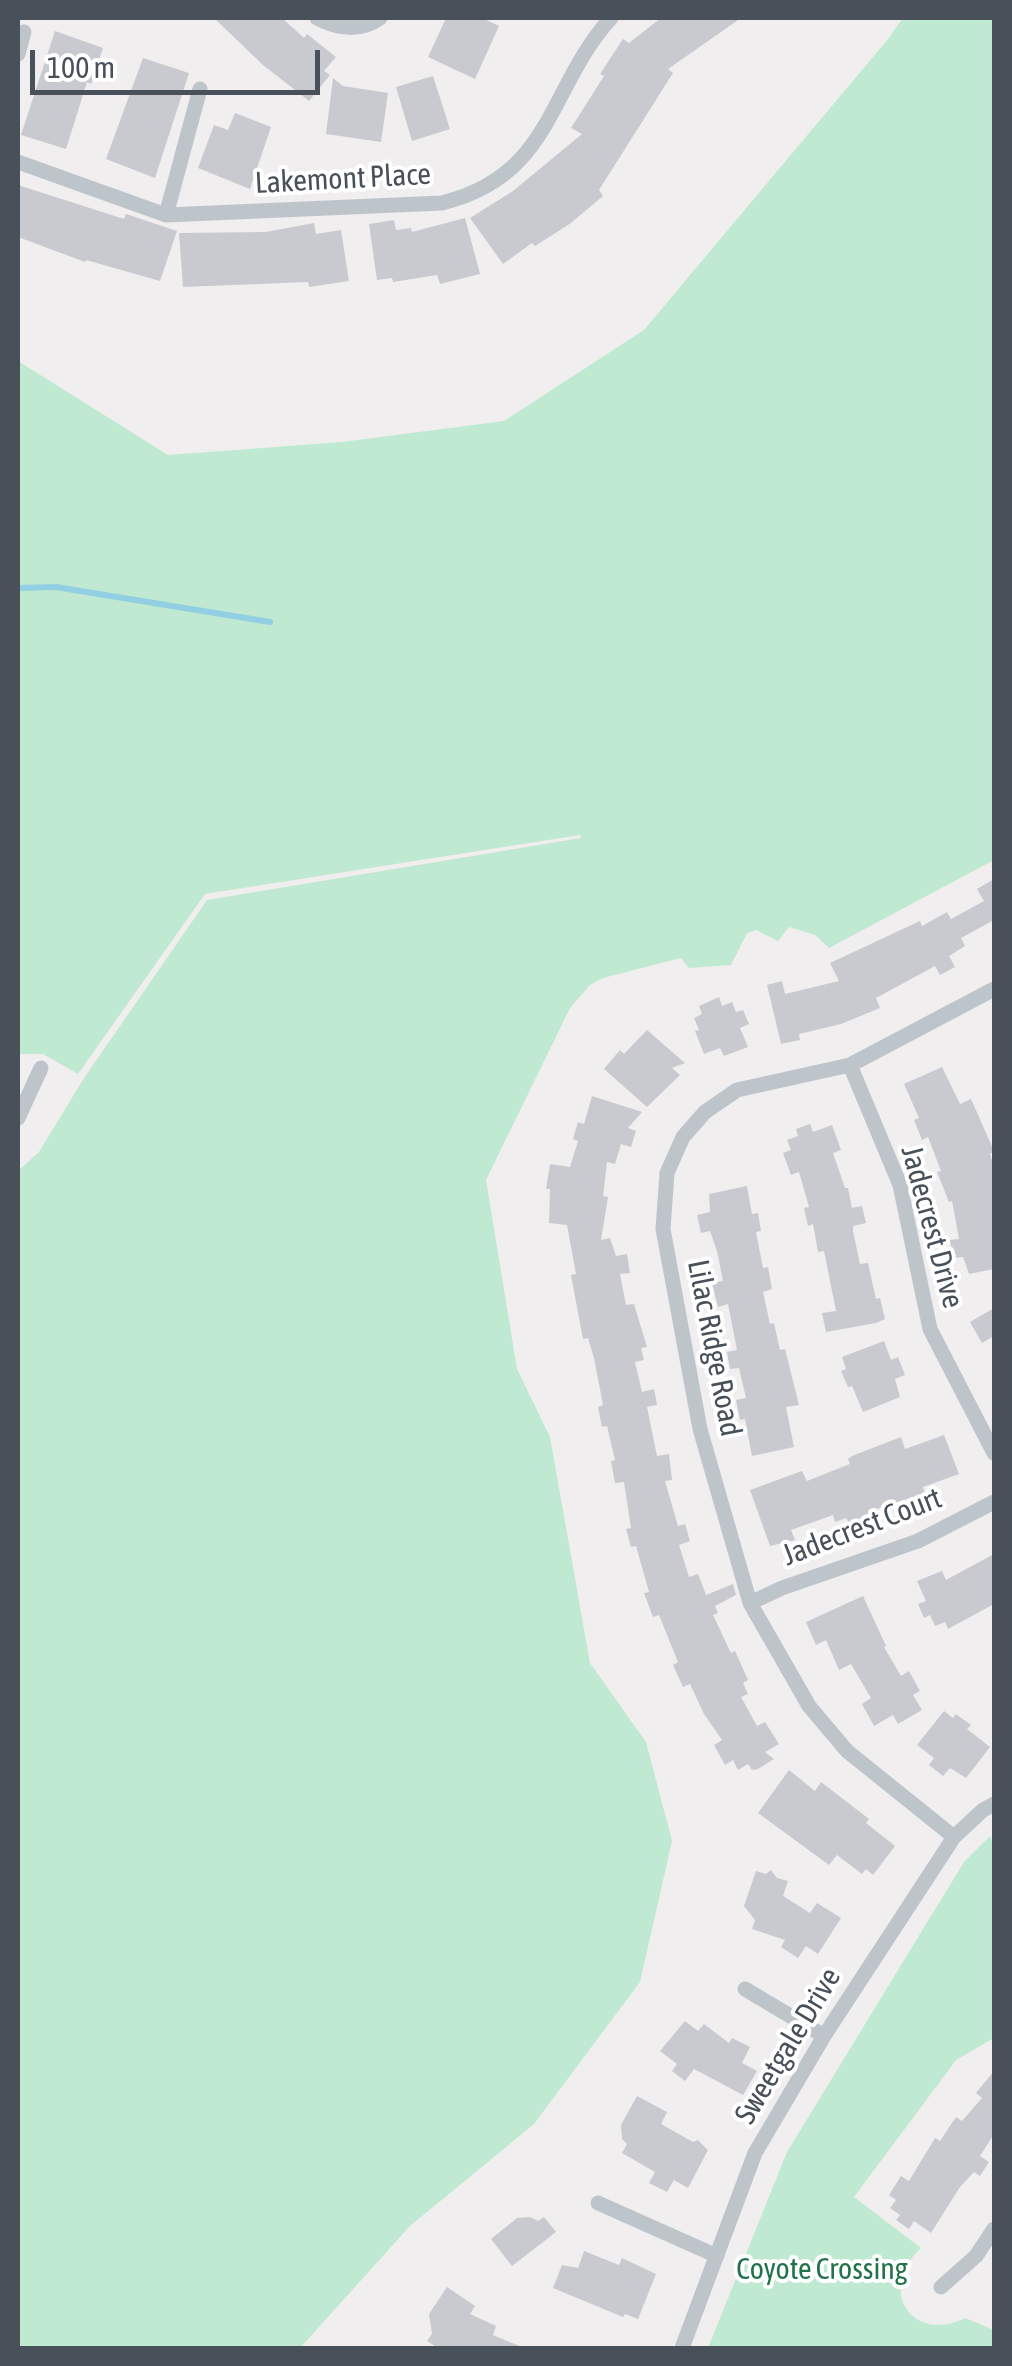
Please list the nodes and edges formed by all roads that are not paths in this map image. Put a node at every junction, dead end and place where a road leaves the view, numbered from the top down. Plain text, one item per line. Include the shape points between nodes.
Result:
1 (318, 18) edge
2 (380, 18) edge
3 (612, 18) edge
4 (24, 32) dead end
5 (18, 54) edge
6 (200, 89) dead end
7 (18, 162) edge
8 (166, 215) junction
9 (994, 989) edge
10 (850, 1065) junction
11 (42, 1068) dead end
12 (18, 1118) edge
13 (994, 1453) edge
14 (994, 1502) edge
15 (750, 1603) junction
16 (994, 1804) edge
17 (954, 1837) junction
18 (745, 1989) dead end
19 (824, 2036) junction
20 (598, 2204) dead end
21 (994, 2230) edge
22 (717, 2256) junction
23 (940, 2287) dead end
24 (682, 2348) edge

1 - 2 street via 359,29
3 - 8 street, Lakemont Place via 524,158 470,196 442,203
4 - 5 street
6 - 8 street
7 - 8 street, Lakemont Place
9 - 10 street, Lilac Ridge Road
10 - 13 street, Jadecrest Drive via 900,1185 930,1329
10 - 15 street, Lilac Ridge Road via 737,1090 683,1137 666,1173 663,1229 700,1429
11 - 12 street
14 - 15 street, Jadecrest Court via 918,1541
15 - 17 street, Lilac Ridge Road via 809,1706 847,1751
16 - 17 street, Sweetgale Drive
17 - 19 street, Sweetgale Drive
18 - 19 street
19 - 22 street, Sweetgale Drive via 755,2153
20 - 22 street
21 - 23 street
22 - 24 street, Sweetgale Drive

